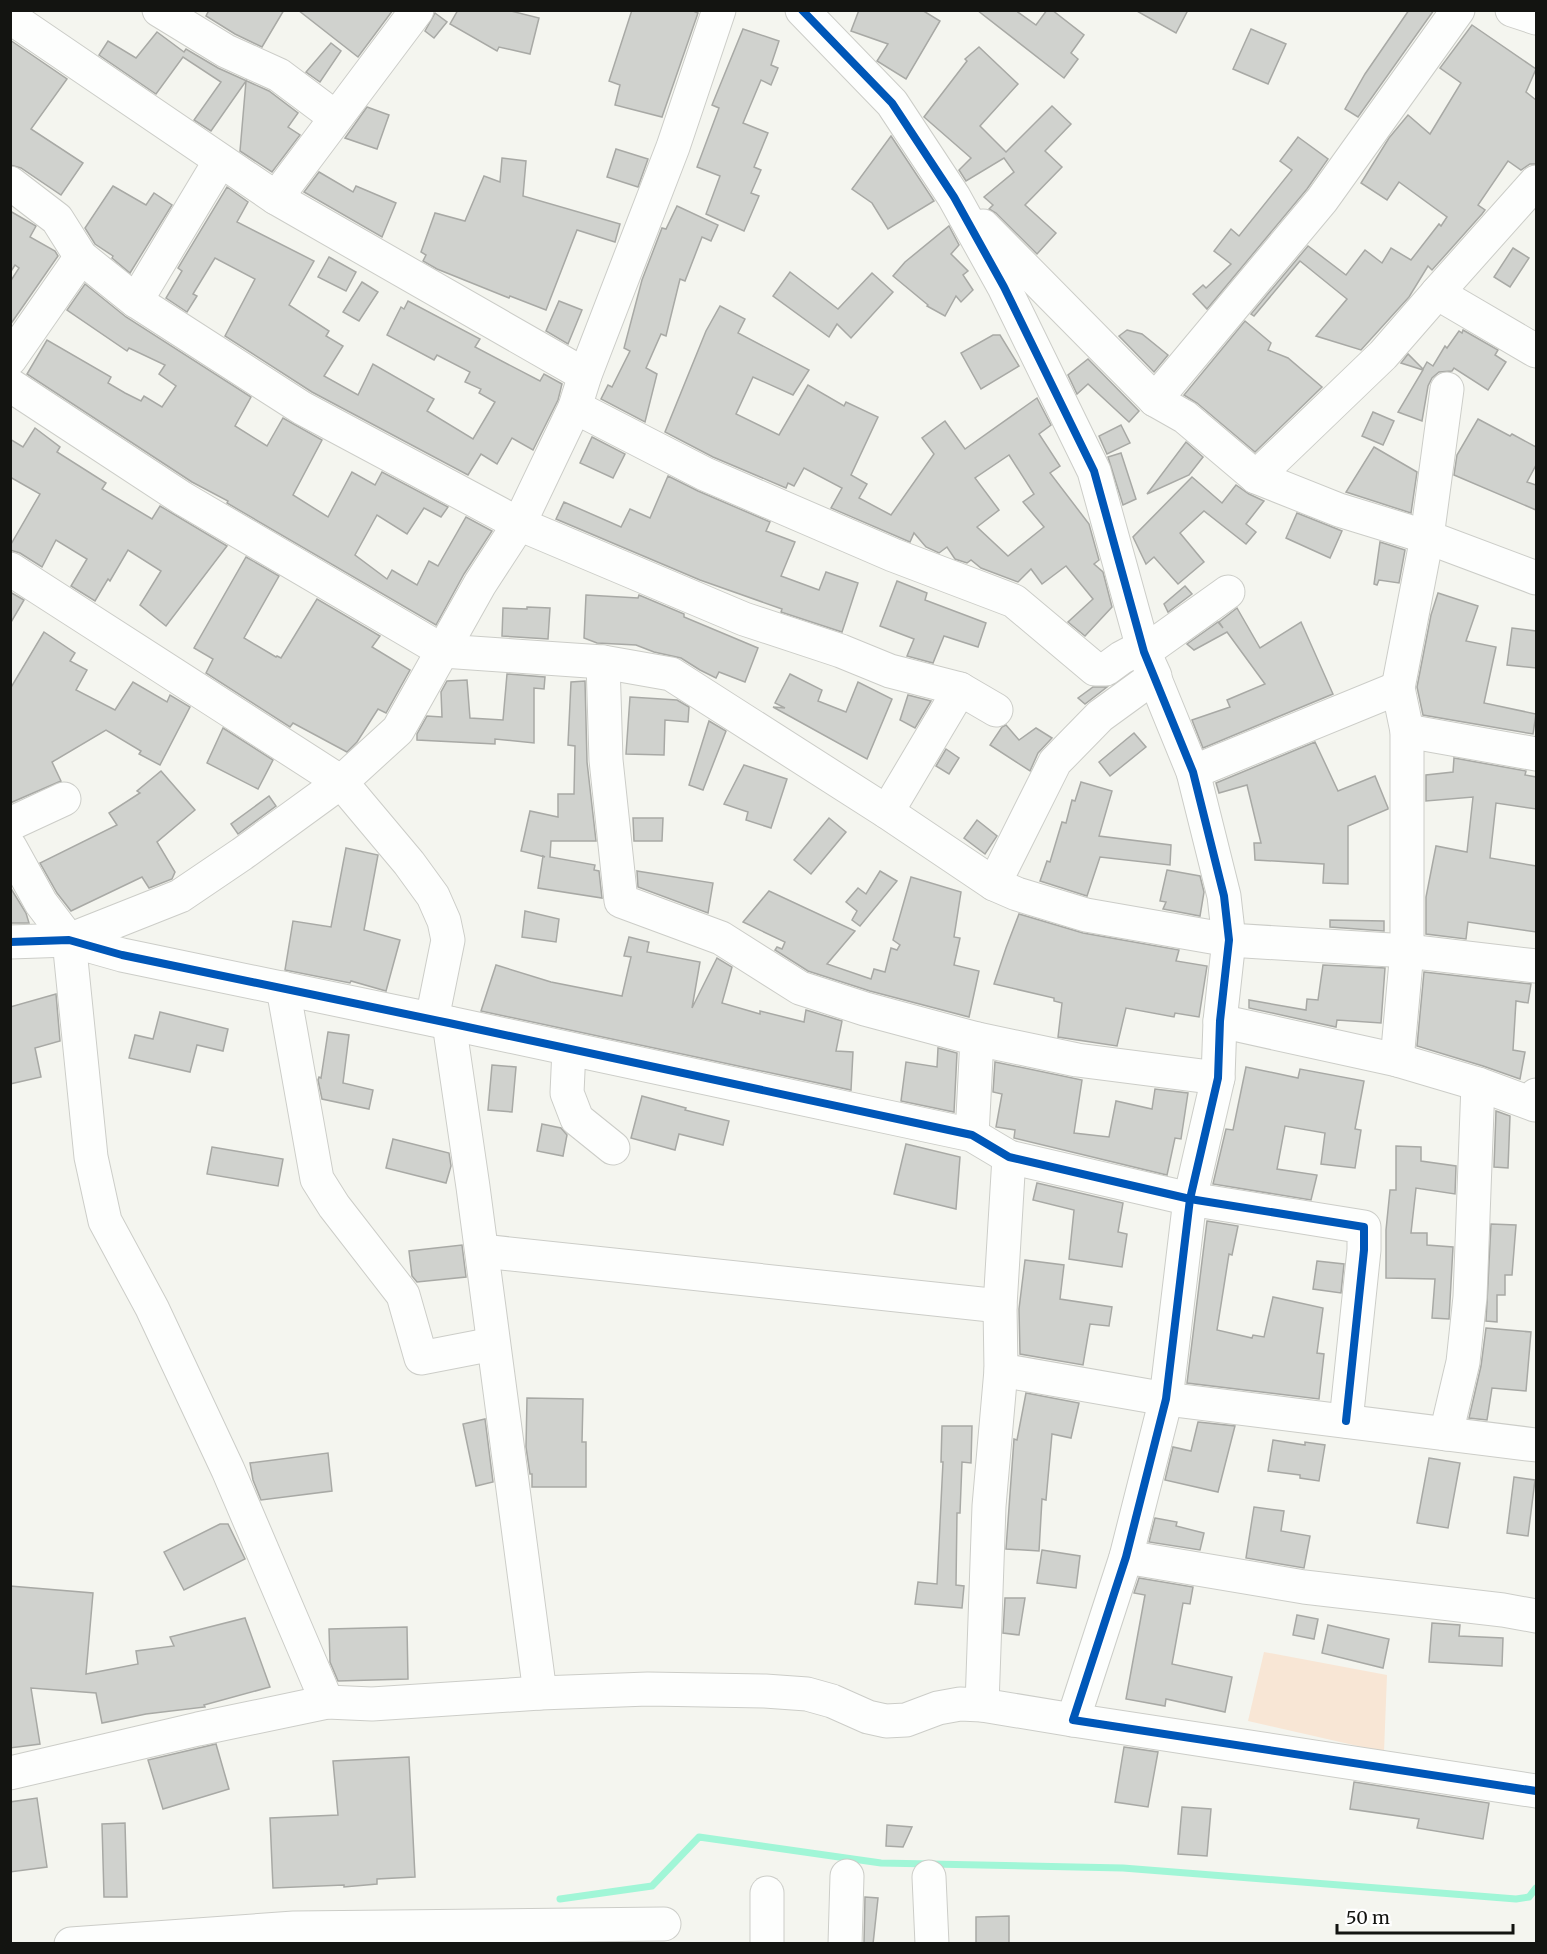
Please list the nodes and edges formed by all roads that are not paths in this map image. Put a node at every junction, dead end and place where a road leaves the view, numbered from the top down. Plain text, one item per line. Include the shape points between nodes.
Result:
1 (159, 10) edge
2 (417, 10) edge
3 (719, 10) edge
4 (802, 10) edge
5 (1458, 10) edge
6 (1512, 10) edge
7 (10, 17) edge
8 (1536, 18) edge
9 (335, 117) junction
10 (220, 161) junction
11 (1536, 182) edge
12 (10, 183) edge
13 (954, 196) junction
14 (276, 198) junction
15 (81, 257) junction
16 (1437, 293) junction
17 (136, 301) junction
18 (1536, 351) edge
19 (10, 359) edge
20 (585, 375) junction
21 (10, 385) edge
22 (1447, 388) dead end
23 (1155, 400) junction
24 (575, 407) junction
25 (1256, 477) junction
26 (519, 524) junction
27 (1427, 537) junction
28 (10, 569) edge
29 (1536, 578) edge
30 (1228, 592) dead end
31 (443, 651) junction
32 (603, 662) junction
33 (1149, 664) junction
34 (1398, 688) junction
35 (960, 689) junction
36 (996, 710) dead end
37 (1407, 731) junction
38 (1536, 754) edge
39 (1193, 772) junction
40 (341, 782) junction
41 (64, 799) dead end
42 (887, 812) junction
43 (10, 824) edge
44 (10, 847) edge
45 (994, 884) junction
46 (69, 940) junction
47 (1229, 940) junction
48 (10, 942) edge
49 (1407, 951) junction
50 (1536, 966) edge
51 (283, 988) junction
52 (440, 1021) junction
53 (1220, 1021) junction
54 (977, 1039) junction
55 (569, 1049) junction
56 (1397, 1060) junction
57 (1218, 1078) junction
58 (1478, 1084) junction
59 (1536, 1102) edge
60 (972, 1135) junction
61 (614, 1148) dead end
62 (1009, 1156) junction
63 (1190, 1199) junction
64 (482, 1251) junction
65 (1000, 1306) junction
66 (493, 1344) junction
67 (1001, 1370) junction
68 (1166, 1399) junction
69 (1346, 1421) junction
70 (1446, 1434) junction
71 (1536, 1445) edge
72 (1126, 1557) junction
73 (1536, 1616) edge
74 (540, 1693) junction
75 (327, 1702) junction
76 (982, 1705) junction
77 (1073, 1720) junction
78 (10, 1773) edge
79 (1536, 1791) edge
80 (847, 1876) dead end
81 (929, 1877) dead end
82 (767, 1893) dead end
83 (664, 1924) dead end
84 (294, 1936) edge
85 (71, 1944) edge
86 (767, 1944) edge
87 (844, 1944) edge
88 (932, 1944) edge

1 - 9 street via 226,51 279,75
2 - 9 street
3 - 20 street via 673,147
4 - 13 street via 891,103
5 - 23 street via 1322,200
6 - 8 street
7 - 10 street
9 - 14 street
10 - 14 street
10 - 17 street
11 - 16 street
12 - 15 street via 57,219
13 - 23 street
13 - 33 street via 1004,287 1094,471
14 - 20 street
15 - 17 street
15 - 19 street
16 - 18 street
16 - 25 street via 1383,356
17 - 26 street via 302,408
20 - 24 street
21 - 31 street via 182,498
22 - 27 street
23 - 25 street via 1185,417
24 - 26 street
24 - 33 street via 705,474 893,555 1014,601 1095,669 1106,669 1138,650
25 - 27 street via 1339,510
26 - 31 street
26 - 35 street via 744,619 890,671
27 - 29 street
27 - 34 street
28 - 40 street
30 - 33 street
31 - 32 street
31 - 40 street via 398,730
32 - 42 street via 671,674
32 - 54 street via 606,760 621,901 720,938 800,988
33 - 39 street
33 - 45 street via 1055,762
34 - 37 street
34 - 39 street
35 - 36 street
35 - 42 street
37 - 38 street
37 - 49 street
39 - 47 street via 1224,896
40 - 46 street via 180,896
40 - 52 street via 409,863 433,896 444,921 448,940
41 - 43 street
42 - 45 street
44 - 46 street via 41,903
45 - 47 street via 1086,915
46 - 48 street
46 - 51 street via 122,955
46 - 75 street via 91,1157 105,1221 152,1308 228,1470
47 - 49 street
47 - 53 street
49 - 50 street
49 - 56 street
51 - 52 street
51 - 66 street via 317,1179 403,1295 421,1358
52 - 55 street
52 - 64 street
53 - 56 street
53 - 57 street
54 - 57 street via 1077,1060
54 - 60 street
55 - 60 street
55 - 61 street via 567,1093 577,1119
56 - 58 street
57 - 63 street
58 - 59 street
58 - 70 street via 1470,1297 1463,1362
60 - 62 street
62 - 63 street
62 - 65 street
63 - 68 street
63 - 69 street via 1364,1227
64 - 65 street
64 - 66 street
65 - 67 street
66 - 74 street
67 - 68 street
67 - 76 street via 988,1506
68 - 69 street
68 - 72 street
69 - 70 street
70 - 71 street
72 - 73 street via 1304,1587
72 - 77 street
74 - 75 street via 372,1704
74 - 76 street via 648,1689 807,1694 886,1721 906,1720 960,1704
75 - 78 street
76 - 77 street
77 - 79 street
80 - 87 street
81 - 88 street
82 - 86 street
83 - 84 street
84 - 85 street

